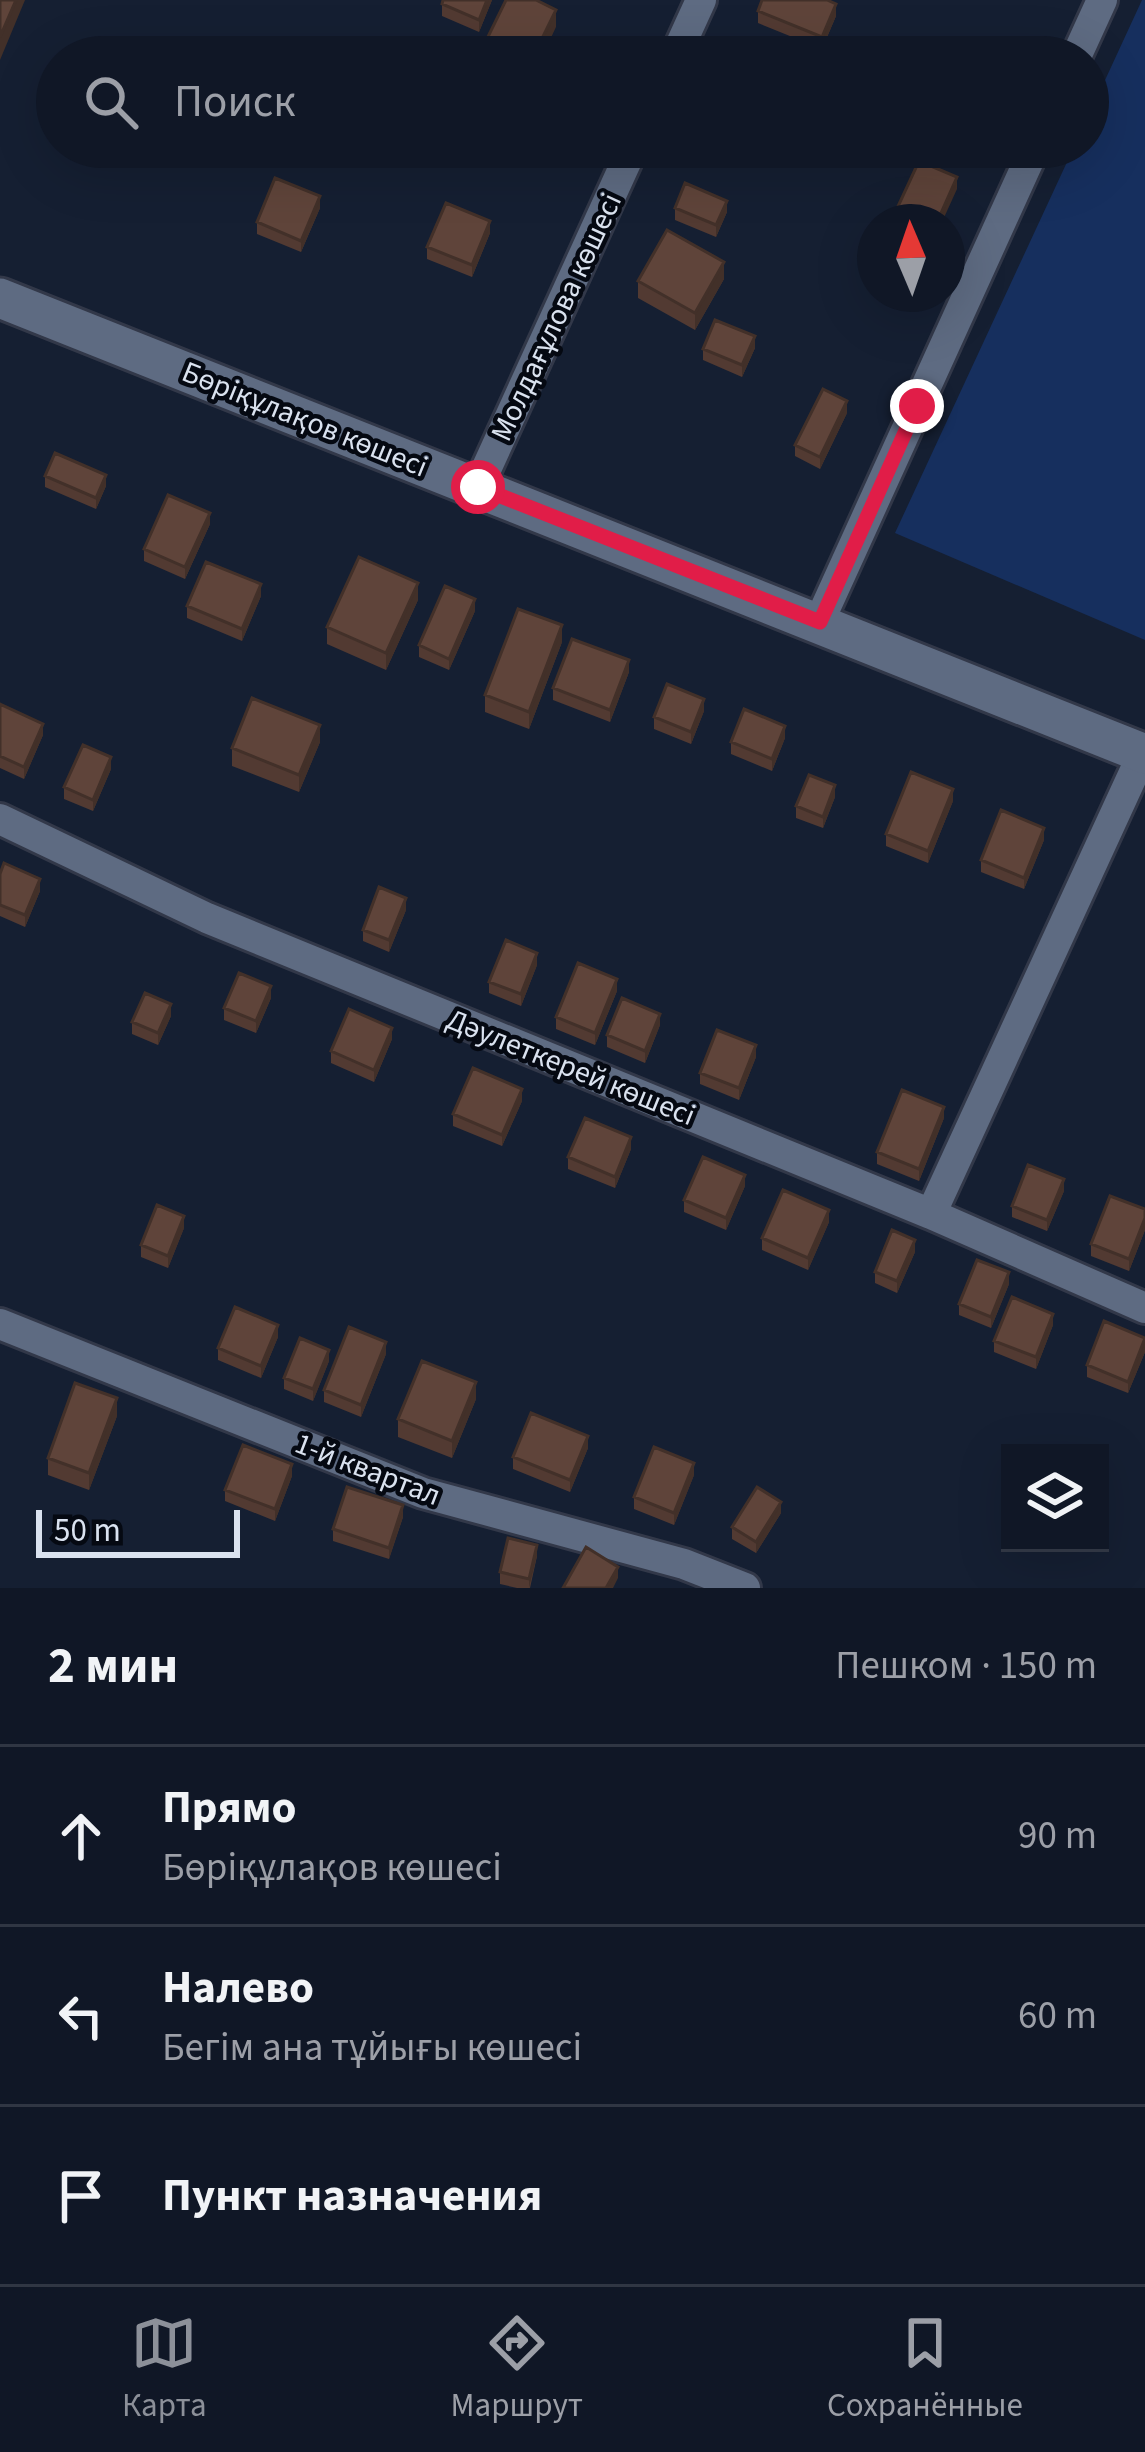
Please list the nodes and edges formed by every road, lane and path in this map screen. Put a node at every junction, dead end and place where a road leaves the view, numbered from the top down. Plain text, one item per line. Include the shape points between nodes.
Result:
1 (1102, 0) edge
2 (692, 3) edge
3 (681, 36) edge
4 (1086, 36) edge
5 (623, 168) edge
6 (1025, 168) edge
7 (0, 298) edge
8 (478, 487) junction
9 (820, 622) junction
10 (1144, 753) edge
11 (0, 819) edge
12 (931, 1214) junction
13 (1145, 1308) edge
14 (0, 1324) edge
15 (745, 1588) edge

1 - 4 street
2 - 3 street
5 - 8 street, Молдағұлова көшесі
6 - 9 street
7 - 8 street, Бөріқұлақов көшесі
8 - 9 street, Бөріқұлақов көшесі
9 - 10 street, Бөріқұлақов көшесі
10 - 12 street
11 - 12 street, Дәулеткерей көшесі via 208,918
12 - 13 street, Дәулеткерей көшесі
14 - 15 street, 1-й квартал via 423,1493

